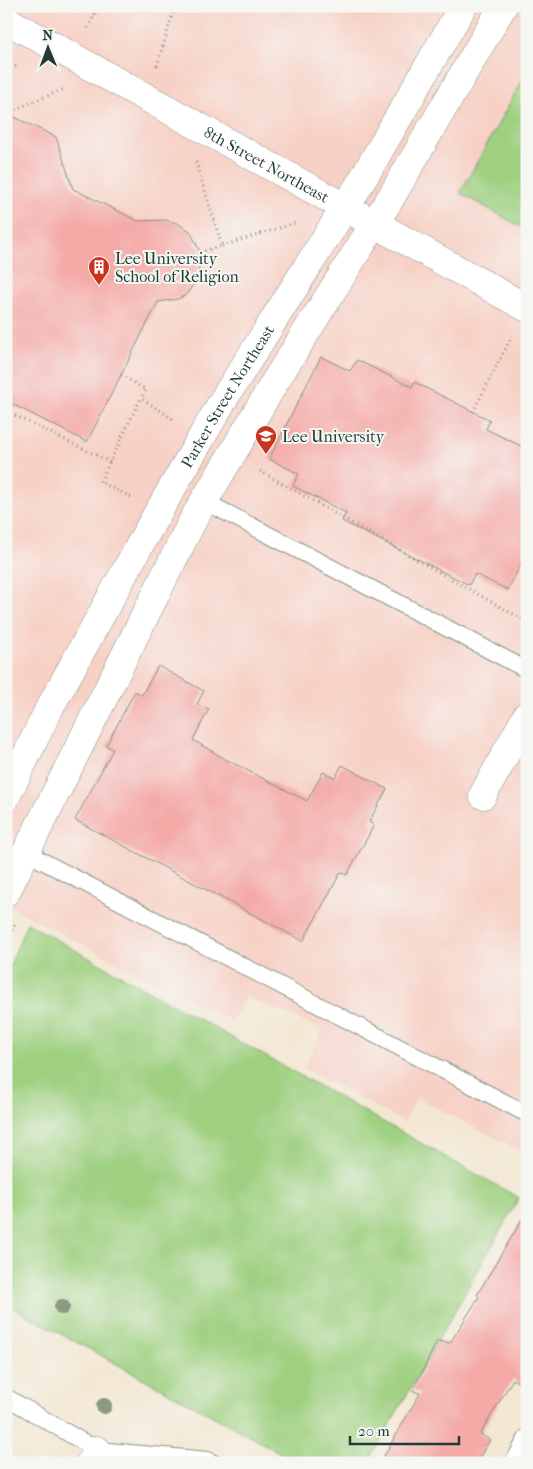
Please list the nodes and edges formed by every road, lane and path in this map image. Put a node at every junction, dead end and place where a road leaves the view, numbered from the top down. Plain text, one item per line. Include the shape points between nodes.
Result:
1 (175, 6) edge
2 (463, 6) edge
3 (503, 6) edge
4 (6, 20) edge
5 (156, 70) dead end
6 (71, 86) dead end
7 (6, 113) edge
8 (202, 162) dead end
9 (346, 206) junction
10 (298, 222) dead end
11 (375, 223) junction
12 (222, 246) junction
13 (200, 252) dead end
14 (527, 308) edge
15 (514, 333) dead end
16 (121, 375) dead end
17 (141, 398) junction
18 (6, 412) edge
19 (473, 412) dead end
20 (201, 438) junction
21 (231, 455) junction
22 (110, 462) junction
23 (136, 500) dead end
24 (204, 501) junction
25 (527, 622) edge
26 (527, 670) edge
27 (527, 715) edge
28 (483, 796) dead end
29 (6, 797) edge
30 (26, 852) junction
31 (6, 892) edge
32 (527, 1114) edge
33 (6, 1398) edge
34 (527, 1437) edge
35 (93, 1456) edge
36 (213, 1463) edge
37 (513, 1463) edge

1 - 5 path
2 - 9 street, Parker Street Northeast
3 - 11 street, Parker Street Northeast
4 - 9 street, 8th Street Northeast
6 - 7 path
8 - 12 path via 194,157
9 - 11 street, 8th Street Northeast
9 - 20 street, Parker Street Northeast
10 - 12 path
11 - 14 street, 8th Street Northeast
11 - 21 street, Parker Street Northeast
12 - 13 path
15 - 19 path
16 - 17 path via 146,390
17 - 20 path
17 - 22 path
18 - 22 path
20 - 29 street, Parker Street Northeast via 105,605
21 - 24 street, Parker Street Northeast
21 - 25 path
22 - 23 path via 100,482
24 - 26 lane
24 - 30 street, Parker Street Northeast
27 - 28 street
30 - 31 street, Parker Street Northeast
30 - 32 lane
33 - 35 lane
34 - 37 lane
35 - 36 lane via 208,1460

